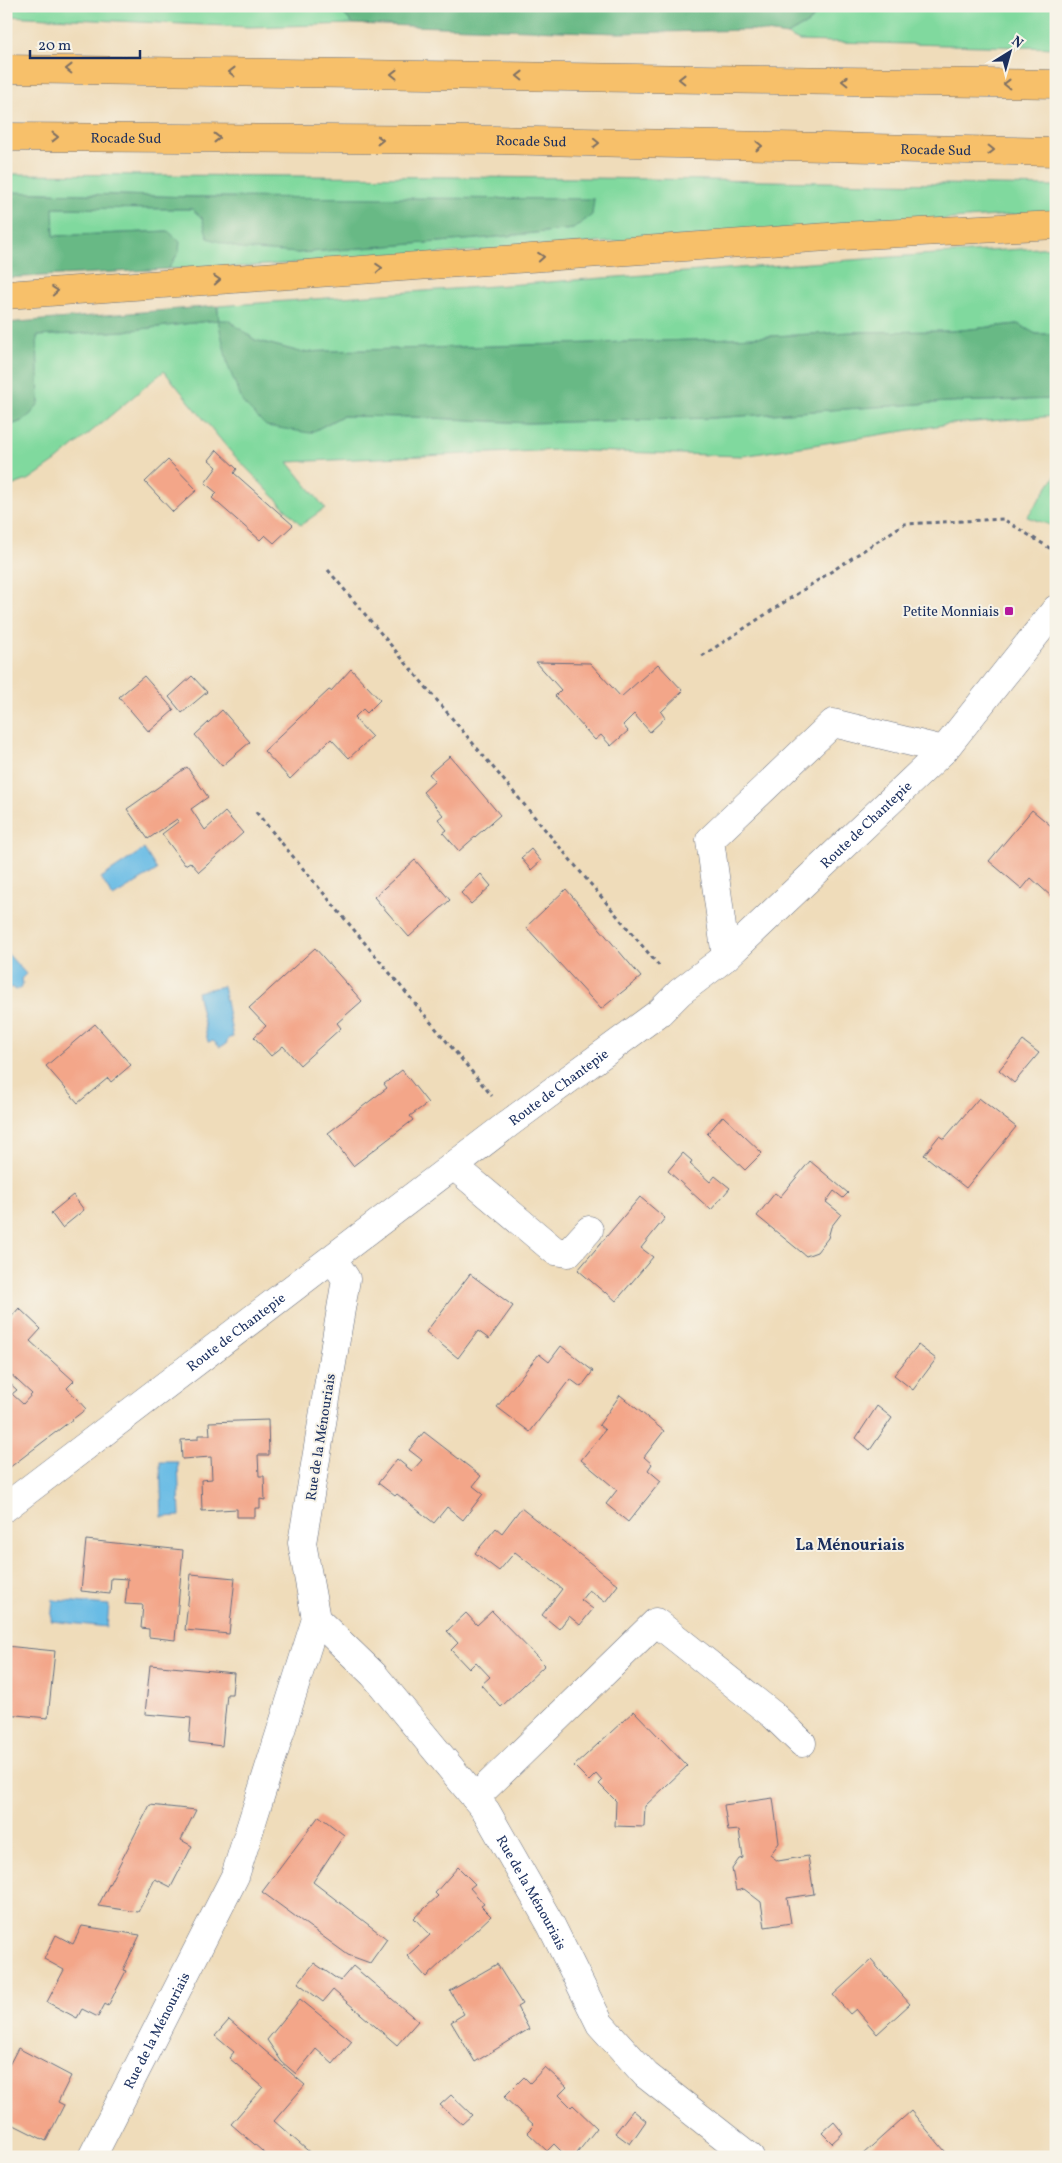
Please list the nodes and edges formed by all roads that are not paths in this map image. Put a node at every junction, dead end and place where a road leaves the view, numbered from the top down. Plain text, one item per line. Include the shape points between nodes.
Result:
1 (12, 67) edge
2 (1056, 84) edge
3 (6, 137) edge
4 (1056, 152) edge
5 (1056, 225) edge
6 (6, 295) edge
7 (1056, 609) edge
8 (944, 750) junction
9 (726, 956) junction
10 (454, 1166) junction
11 (589, 1230) dead end
12 (333, 1259) junction
13 (6, 1507) edge
14 (316, 1619) junction
15 (802, 1743) dead end
16 (475, 1798) junction
17 (92, 2157) edge
18 (750, 2157) edge

2 -> 1 highway
3 -> 4 highway, Rocade Sud via 505,141
6 -> 5 highway via 822,238
7 - 8 street, Route de Chantepie
8 - 9 street, Route de Chantepie
8 - 9 street via 833,723 826,729 710,840
9 - 10 street, Route de Chantepie via 660,1012
10 - 11 street via 554,1251 568,1253
10 - 12 street, Route de Chantepie
12 - 13 street, Route de Chantepie
12 - 14 street, Rue de la Ménouriais via 346,1280 302,1543
14 - 16 street, Rue de la Ménouriais via 374,1675
14 - 17 street, Rue de la Ménouriais via 235,1876
15 - 16 street via 656,1622
16 - 18 street, Rue de la Ménouriais via 486,1811 551,1925 600,2024 646,2075

